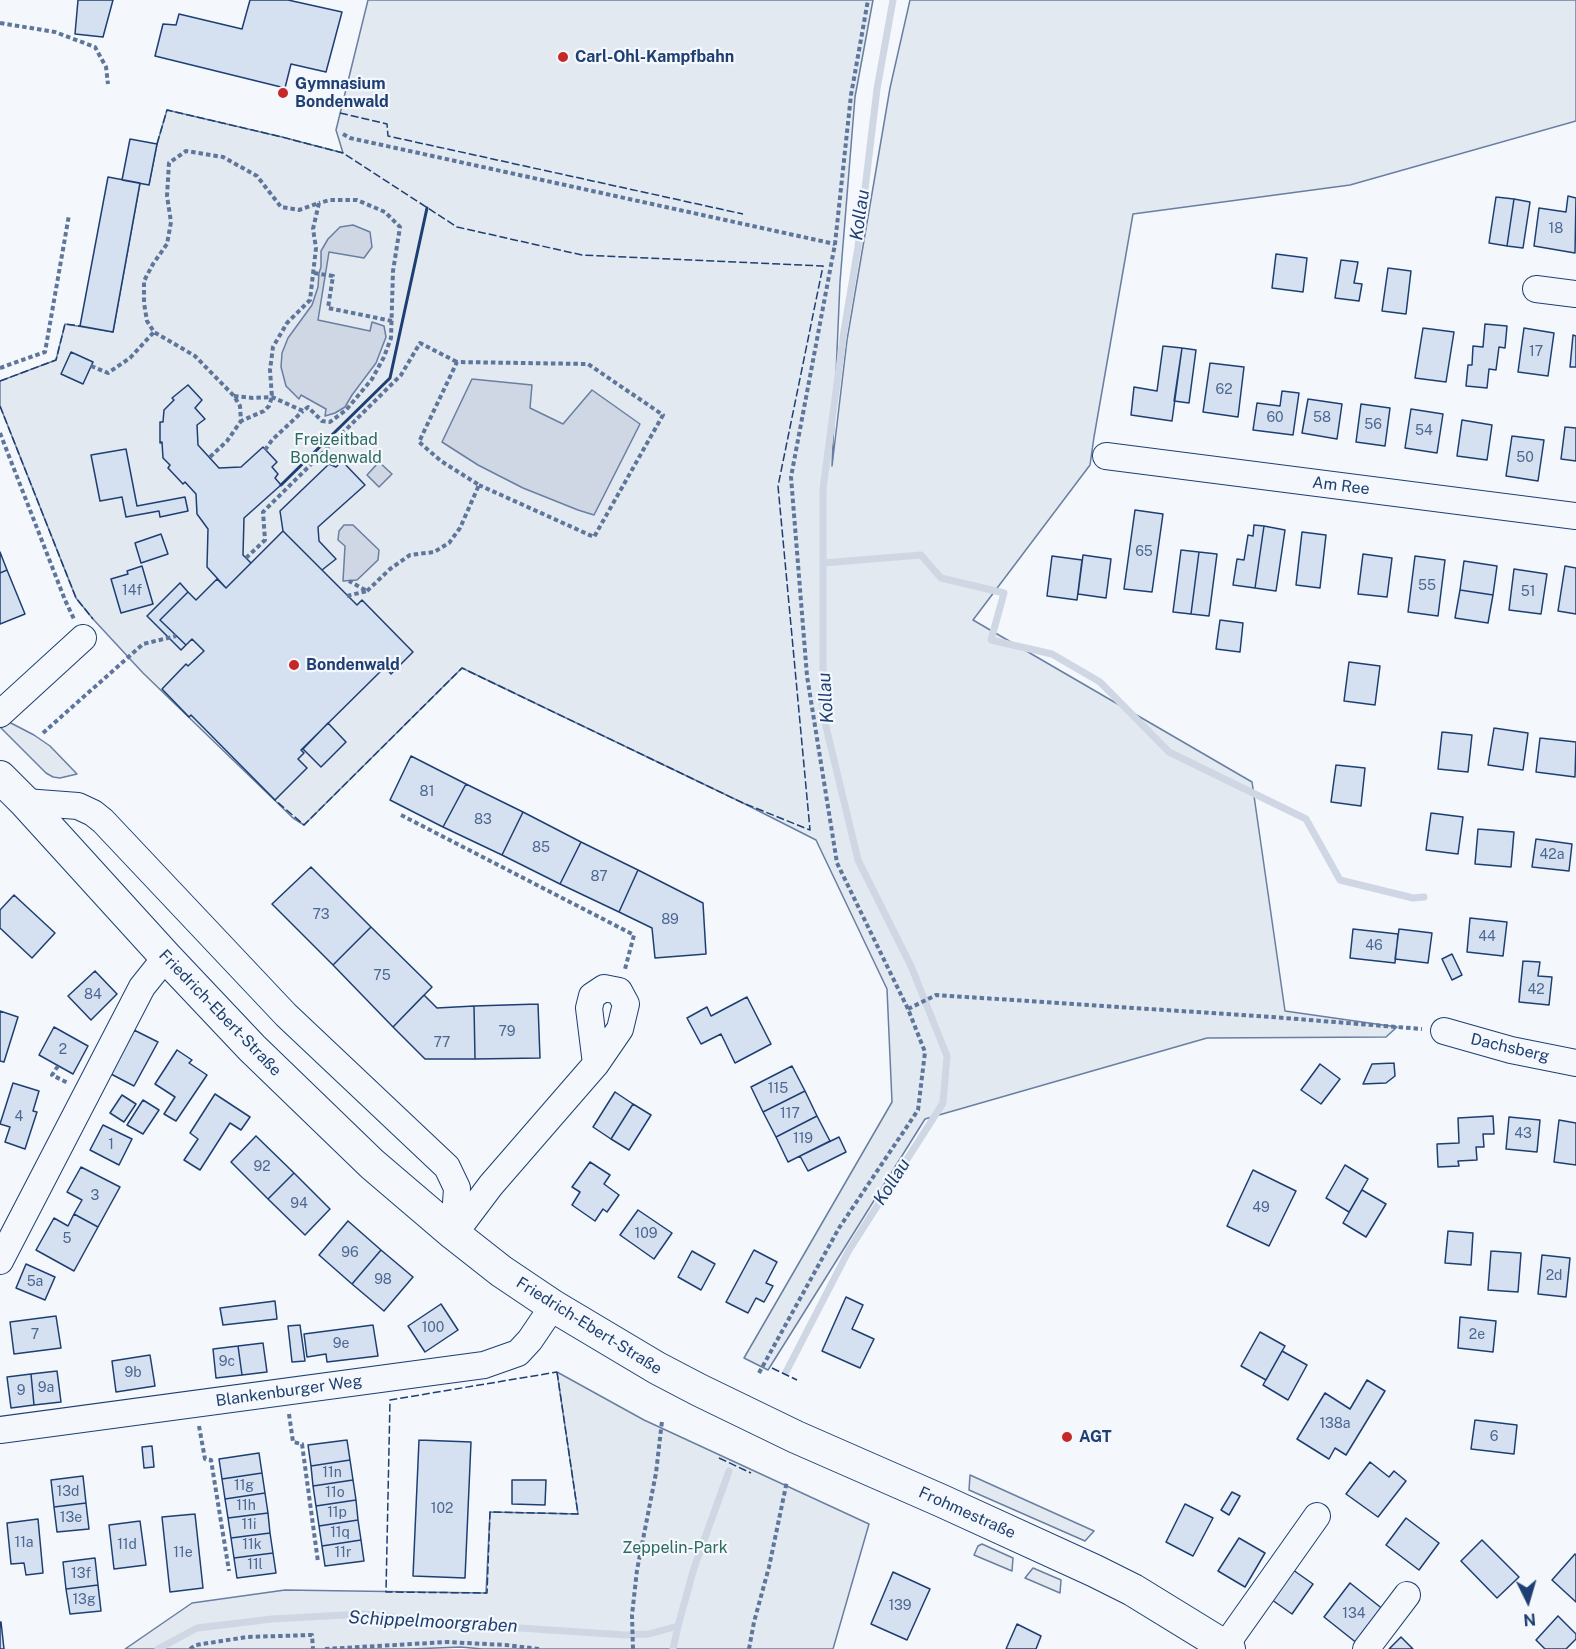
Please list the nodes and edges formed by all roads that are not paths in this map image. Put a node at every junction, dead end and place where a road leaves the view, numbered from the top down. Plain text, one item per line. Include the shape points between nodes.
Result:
1 (1536, 289) dead end
2 (1576, 294) edge
3 (1106, 456) dead end
4 (1576, 516) edge
5 (83, 638) road end
6 (0, 714) edge
7 (0, 777) edge
8 (25, 802) junction
9 (166, 957) junction
10 (1444, 1031) road end
11 (1576, 1063) edge
12 (596, 1064) junction
13 (454, 1234) junction
14 (0, 1261) edge
15 (553, 1306) junction
16 (699, 1390) joint
17 (0, 1430) edge
18 (1317, 1516) dead end
19 (1407, 1594) dead end
20 (1227, 1648) edge
21 (1366, 1649) edge

1 - 2 street
3 - 4 street, Am Ree
5 - 6 street
7 - 8 main road, Friedrich-Ebert-Straße
8 - 9 main road, Friedrich-Ebert-Straße
8 - 13 street via 78,806 104,821 286,1016 447,1167 456,1188
9 - 13 main road, Friedrich-Ebert-Straße via 252,1048 372,1164
9 - 14 street via 142,987
10 - 11 street, Dachsberg
12 - 12 street via 620,1029 626,1004 619,990 604,988 592,996 589,1008
12 - 13 street via 491,1185
13 - 15 main road, Friedrich-Ebert-Straße
15 - 16 main road, Friedrich-Ebert-Straße
15 - 17 street, Blankenburger Weg via 519,1353 484,1365
16 - 20 main road, Frohmestraße via 1133,1590
18 - 20 street
19 - 21 street

